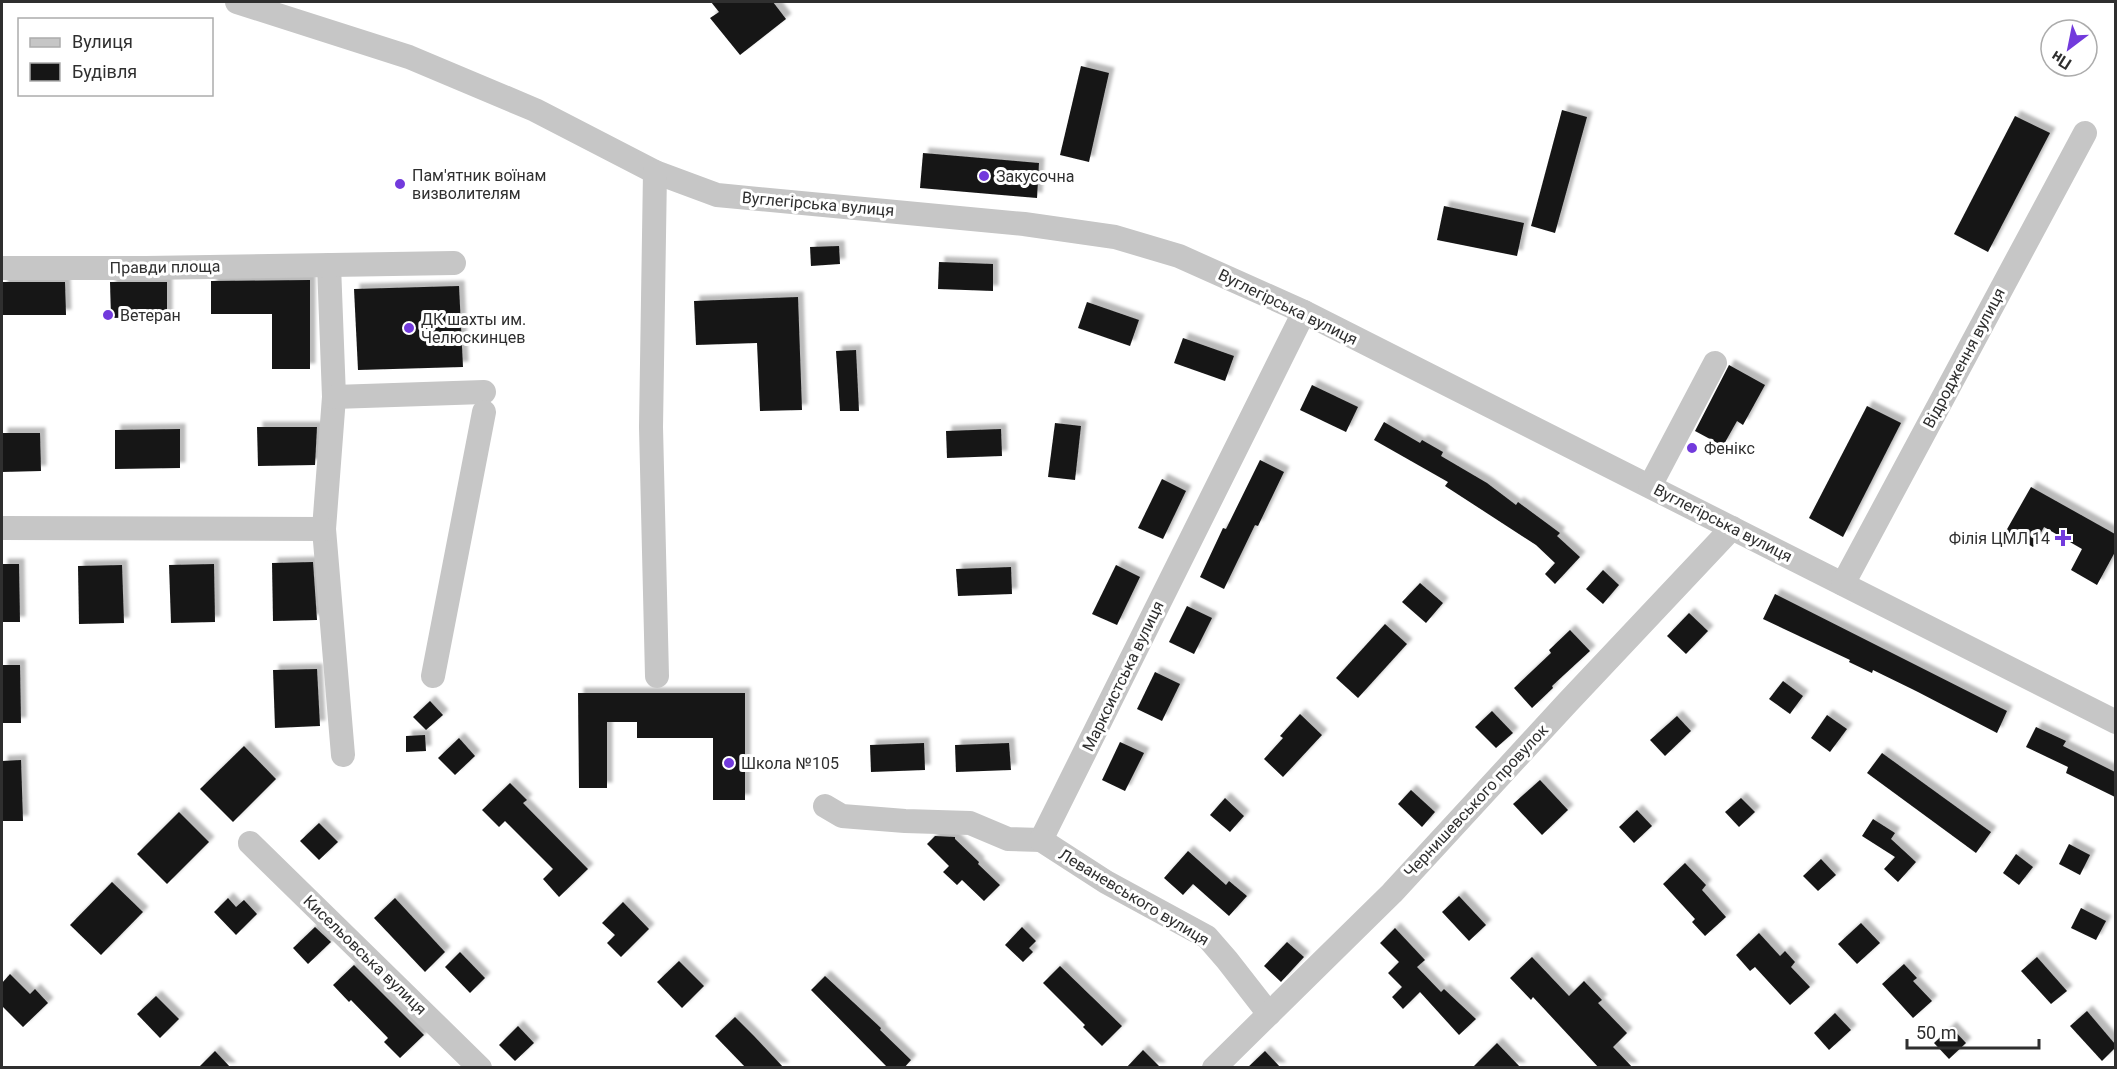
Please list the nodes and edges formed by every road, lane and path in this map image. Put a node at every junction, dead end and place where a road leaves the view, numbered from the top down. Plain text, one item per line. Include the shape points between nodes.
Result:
1 (237, 2) edge
2 (2085, 133) dead end
3 (655, 172) junction
4 (454, 263) dead end
5 (329, 265) junction
6 (2, 268) edge
7 (1304, 312) junction
8 (1715, 363) dead end
9 (334, 398) junction
10 (1650, 486) junction
11 (2, 528) edge
12 (1732, 528) junction
13 (324, 529) junction
14 (1843, 584) junction
15 (433, 676) dead end
16 (657, 676) dead end
17 (2115, 722) edge
18 (343, 755) dead end
19 (825, 806) dead end
20 (1041, 840) junction
21 (250, 843) dead end
22 (1269, 1014) junction
23 (480, 1068) edge
24 (1214, 1068) edge

1 - 3 street, Вуглегірська вулиця via 409,57 535,110
2 - 14 street, Відродження вулиця
3 - 7 street, Вуглегірська вулиця via 717,195 1024,224 1115,237 1179,256
3 - 16 street via 651,427
4 - 5 street, Правди площа
5 - 6 street, Правди площа
5 - 9 street
7 - 10 street, Вуглегірська вулиця
7 - 20 street, Марксистська вулиця
8 - 10 street
9 - 13 street
9 - 15 street via 484,402
10 - 12 street, Вуглегірська вулиця
11 - 13 street
12 - 14 street, Вуглегірська вулиця
12 - 22 street, Чернишевського провулок via 1392,893
13 - 18 street
14 - 17 street, Вуглегірська вулиця
19 - 20 street via 842,816 970,823 1008,839
20 - 22 street, Леваневського вулиця via 1106,882 1207,937
21 - 23 street, Кисельовська вулиця
22 - 24 street, Чернишевського провулок

